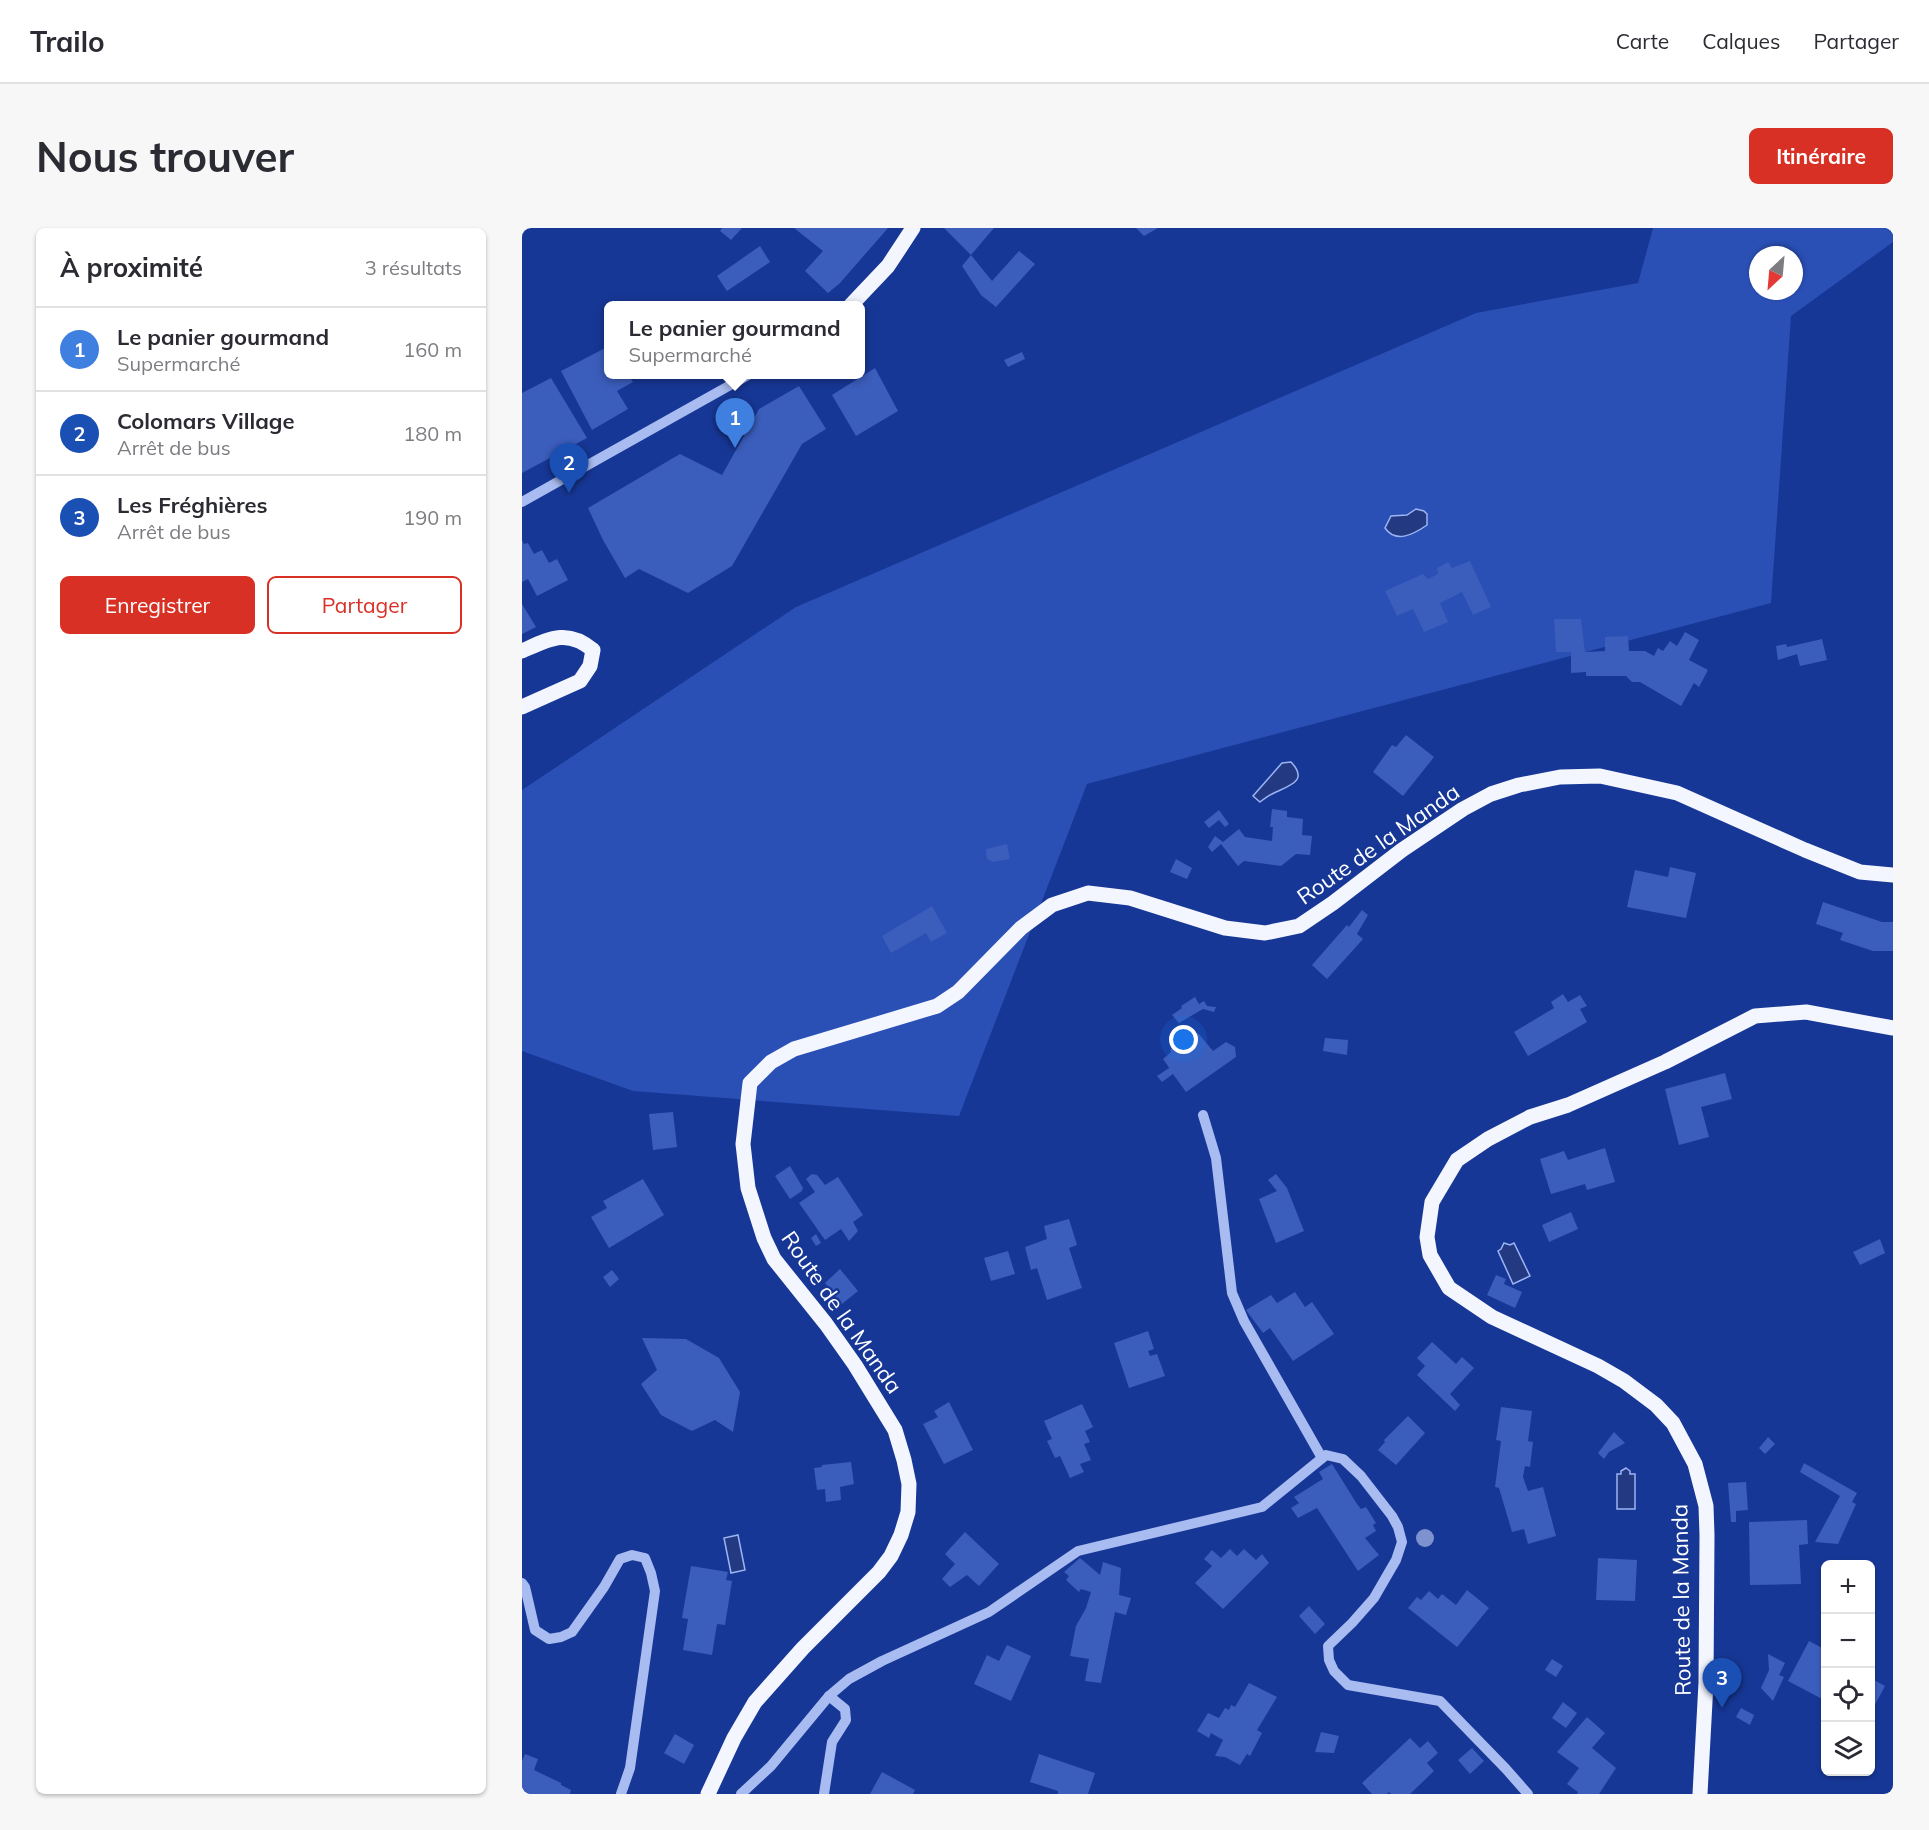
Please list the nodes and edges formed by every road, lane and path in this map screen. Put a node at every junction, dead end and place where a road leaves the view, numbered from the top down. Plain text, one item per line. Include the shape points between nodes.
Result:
1 (913, 228) edge
2 (856, 301) edge
3 (743, 379) edge
4 (522, 502) edge
5 (522, 651) edge
6 (522, 707) edge
7 (1893, 875) edge
8 (1893, 1028) edge
9 (1203, 1115) dead end
10 (1322, 1458) junction
11 (522, 1583) edge
12 (829, 1696) junction
13 (621, 1794) edge
14 (708, 1794) edge
15 (741, 1794) edge
16 (824, 1794) edge
17 (1528, 1794) edge
18 (1700, 1794) edge

1 - 2 main road via 888,266
3 - 4 street
5 - 6 main road via 565,637 582,641 593,650 590,666 580,681
7 - 14 main road, Route de la Manda via 1860,872 1677,793 1600,776 1560,777 1519,785 1463,808 1299,926 1265,933 1225,928 1130,898 1088,893 1052,905 1021,928 958,992 937,1006 794,1049 771,1062 750,1083 743,1144 748,1188 774,1259 826,1324 895,1430 909,1484 908,1512 891,1556 879,1572 755,1702
8 - 18 main road, Route de la Manda via 1806,1012 1755,1016 1665,1062 1568,1105 1530,1117 1488,1139 1457,1160 1432,1202 1427,1237 1430,1255 1449,1288 1492,1317 1624,1381 1656,1405 1673,1424 1695,1464 1706,1506 1707,1535
9 - 10 street via 1216,1158 1232,1293
10 - 12 street via 1262,1507 1078,1551 988,1612 882,1661 849,1679
10 - 17 street via 1326,1455 1343,1459 1361,1476 1392,1516 1402,1542 1374,1598 1328,1646 1334,1671 1348,1685 1440,1701
11 - 13 street via 535,1630 549,1639 561,1637 572,1632 620,1558 632,1554 645,1558 655,1591 630,1768
12 - 15 street via 771,1766
12 - 16 street via 845,1709 846,1720 832,1742

